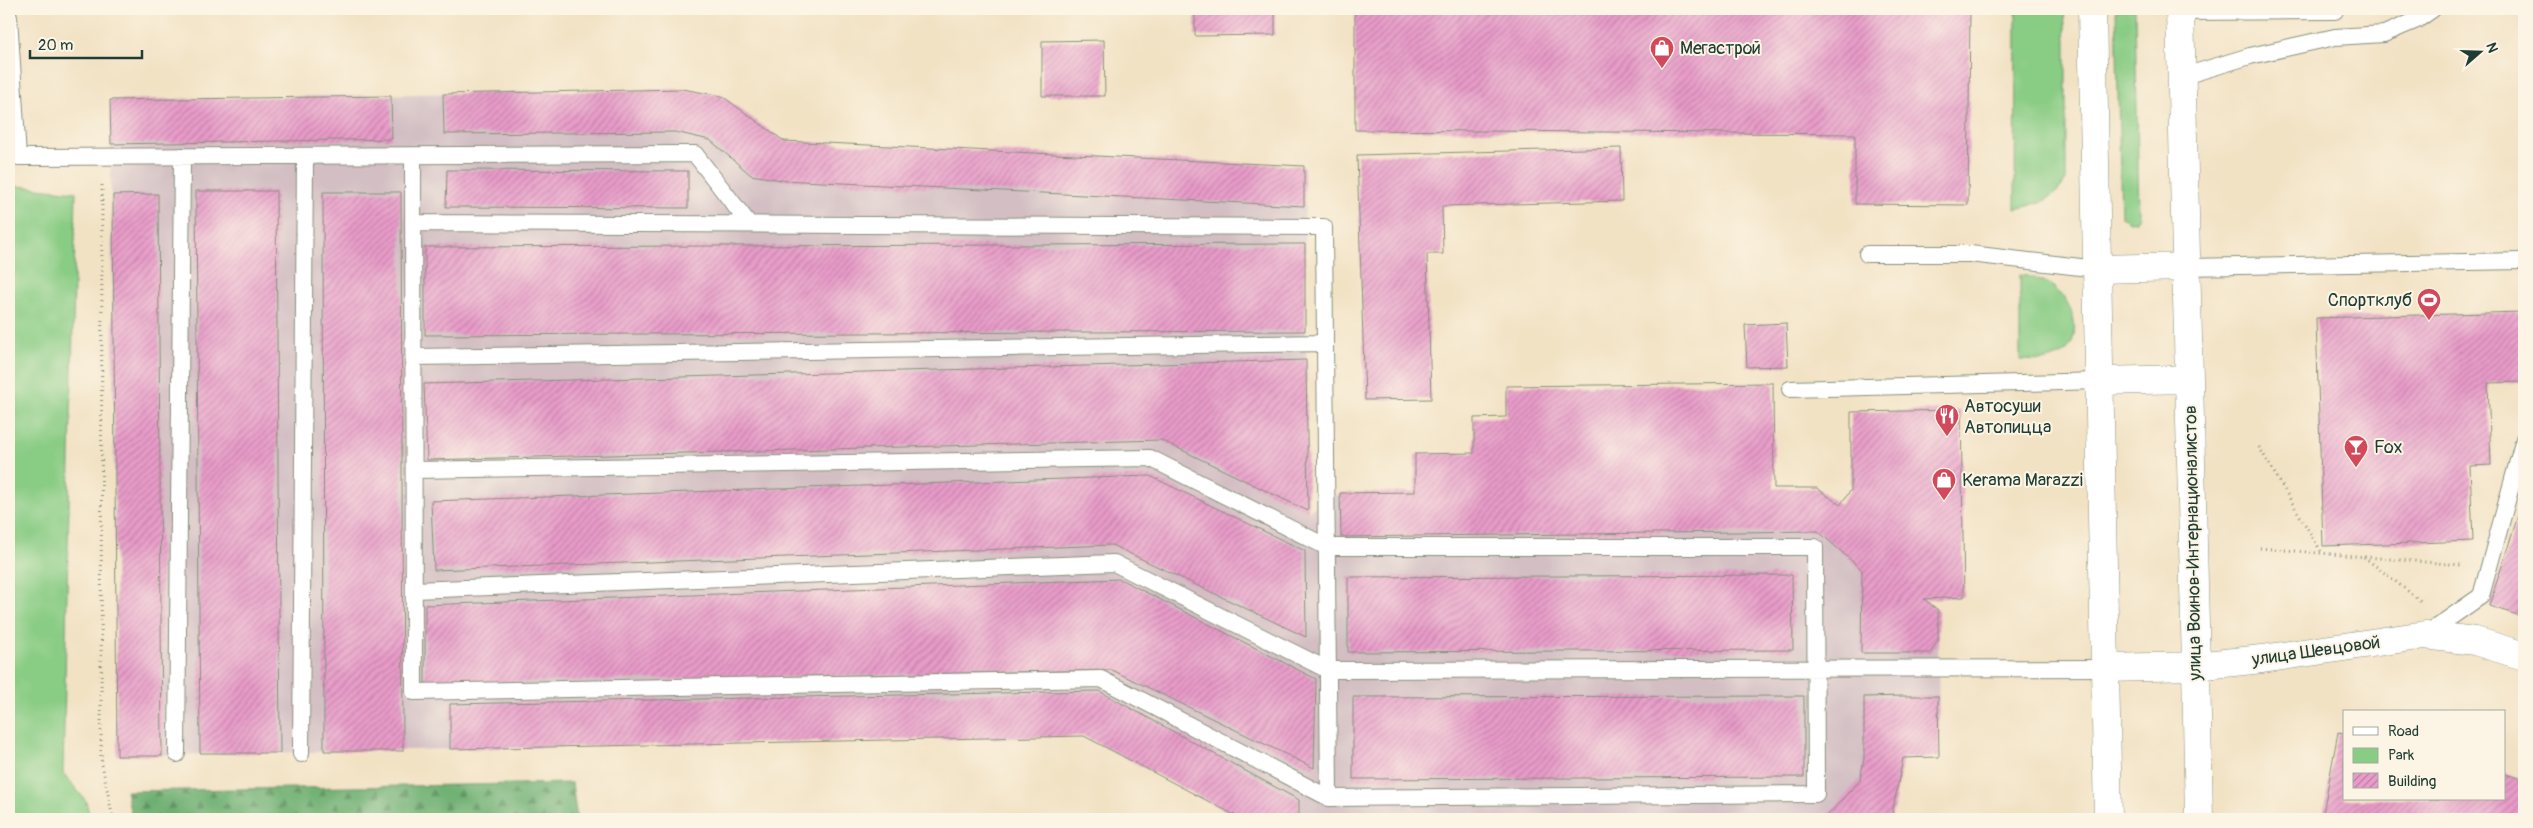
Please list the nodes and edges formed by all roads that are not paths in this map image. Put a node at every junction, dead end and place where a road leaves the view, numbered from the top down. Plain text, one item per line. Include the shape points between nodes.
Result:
1 (2092, 9) edge
2 (2433, 9) edge
3 (2180, 10) edge
4 (2336, 10) edge
5 (9, 18) edge
6 (2336, 37) junction
7 (2181, 77) junction
8 (182, 156) junction
9 (305, 156) junction
10 (413, 156) junction
11 (413, 222) junction
12 (749, 224) junction
13 (1867, 254) dead end
14 (2524, 261) edge
15 (2186, 268) junction
16 (2097, 269) junction
17 (1325, 343) junction
18 (414, 356) junction
19 (2189, 379) junction
20 (2099, 381) junction
21 (1790, 389) dead end
22 (2524, 439) edge
23 (414, 470) junction
24 (1326, 547) junction
25 (414, 590) junction
26 (2436, 628) junction
27 (2524, 656) edge
28 (2196, 666) junction
29 (2105, 668) junction
30 (1815, 669) junction
31 (1328, 670) junction
32 (177, 754) dead end
33 (301, 754) dead end
34 (1329, 798) junction
35 (2108, 819) edge
36 (2199, 819) edge

1 - 16 street
2 - 6 lane via 2417,20 2384,34
3 - 4 lane
3 - 7 street, улица Воинов-Интернационалистов
4 - 6 lane
5 - 8 lane via 18,157
6 - 7 lane via 2250,56
7 - 15 street, улица Воинов-Интернационалистов
8 - 9 lane
8 - 32 lane
9 - 10 lane
9 - 33 lane
10 - 11 lane
10 - 12 lane via 695,154
11 - 12 lane
11 - 18 lane
12 - 17 lane via 1324,227
13 - 16 lane via 1970,254
14 - 15 lane
15 - 16 street
15 - 19 street, улица Воинов-Интернационалистов
16 - 20 street
17 - 18 lane
17 - 24 lane
18 - 23 lane
19 - 20 street
19 - 28 street, улица Воинов-Интернационалистов
20 - 21 lane
20 - 29 street
22 - 26 lane via 2481,596
23 - 24 lane via 1150,458
23 - 25 lane
24 - 30 lane via 1815,547
24 - 31 lane
25 - 31 lane via 1114,563
25 - 34 lane via 414,692 1102,679
26 - 27 street, улица Шевцовой
26 - 28 street, улица Шевцовой via 2262,659
28 - 29 street, улица Шевцовой
28 - 36 street, улица Воинов-Интернационалистов
29 - 30 lane
29 - 35 street
30 - 31 lane
30 - 34 lane via 1816,794
31 - 34 lane

